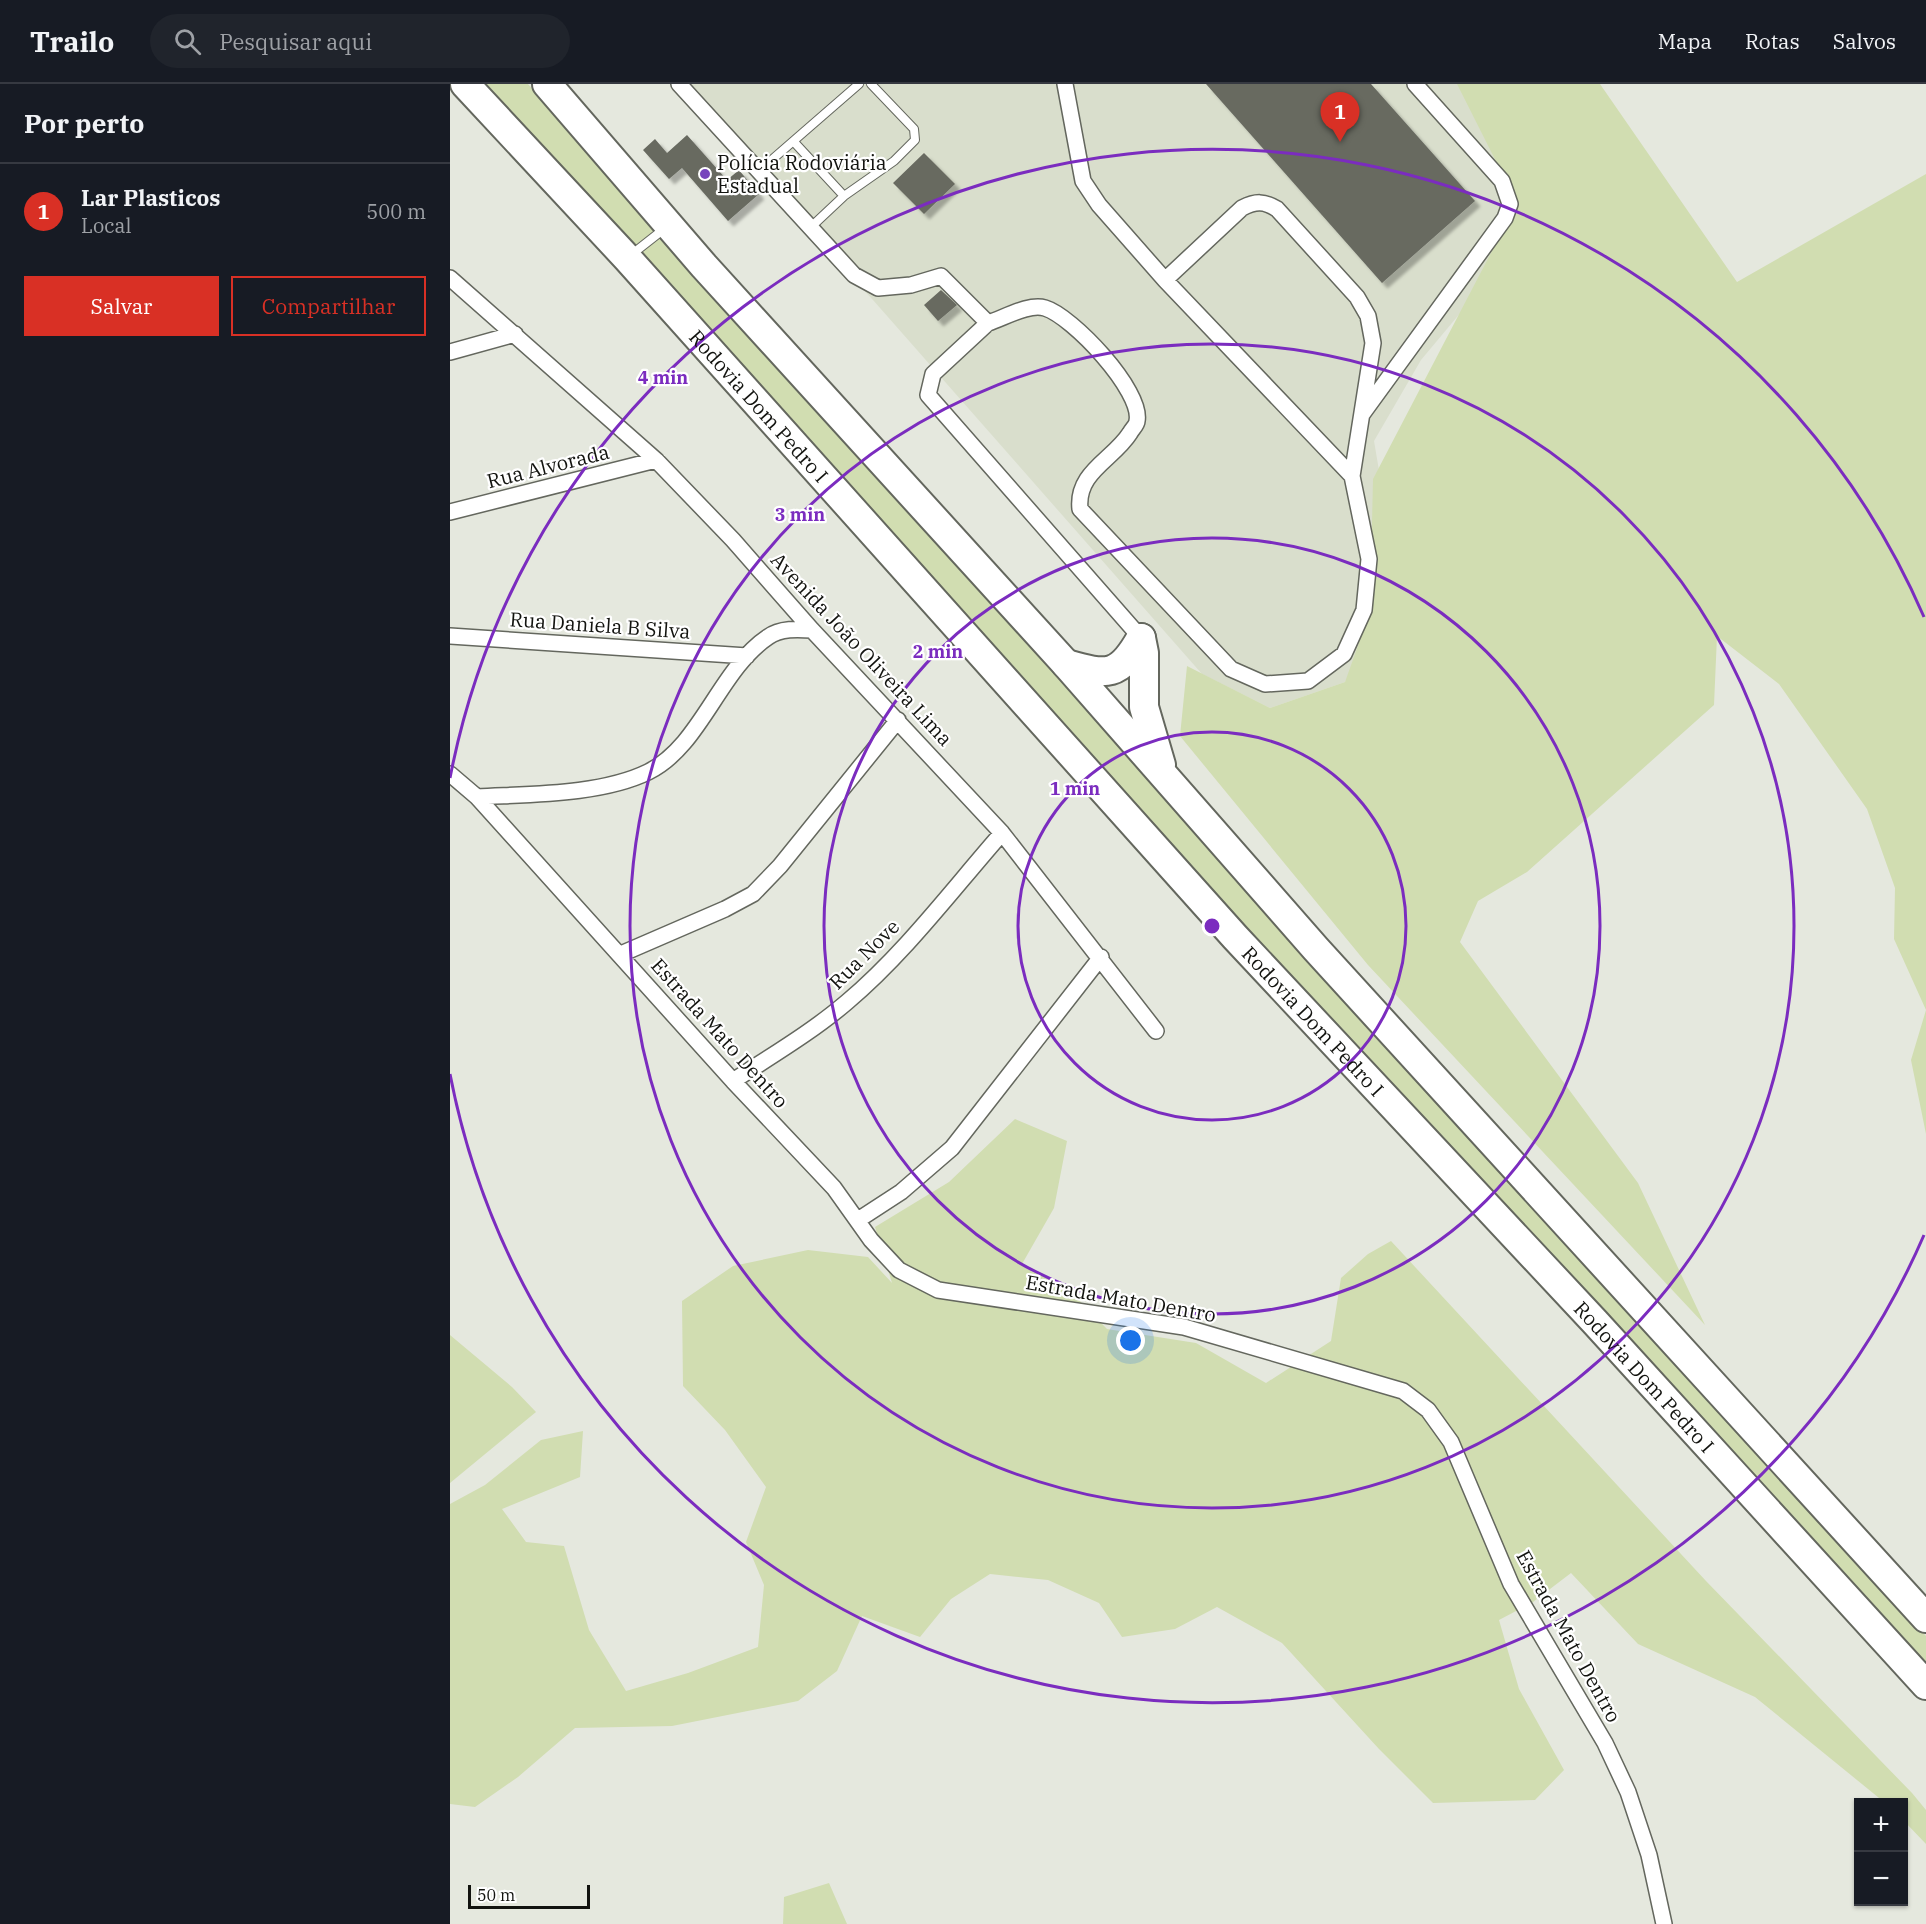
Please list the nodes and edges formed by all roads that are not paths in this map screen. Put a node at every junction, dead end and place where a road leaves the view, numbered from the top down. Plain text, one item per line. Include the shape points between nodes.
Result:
1 (465, 84) edge
2 (547, 84) edge
3 (562, 84) edge
4 (679, 84) edge
5 (859, 84) edge
6 (871, 84) edge
7 (1065, 84) edge
8 (1415, 84) edge
9 (578, 118) junction
10 (794, 142) junction
11 (760, 170) junction
12 (844, 196) junction
13 (669, 225) junction
14 (811, 227) junction
15 (627, 258) junction
16 (450, 278) edge
17 (1165, 280) junction
18 (988, 323) junction
19 (515, 334) junction
20 (450, 352) edge
21 (1361, 416) junction
22 (656, 460) junction
23 (1352, 476) junction
24 (450, 512) edge
25 (812, 630) junction
26 (450, 636) edge
27 (1141, 638) junction
28 (747, 656) junction
29 (1066, 664) junction
30 (898, 720) junction
31 (450, 774) edge
32 (1165, 776) junction
33 (477, 797) junction
34 (1002, 833) junction
35 (621, 954) junction
36 (1101, 957) junction
37 (1156, 1031) dead end
38 (733, 1081) junction
39 (858, 1220) junction
40 (1926, 1618) edge
41 (1926, 1685) edge
42 (1664, 1924) edge

1 - 15 highway, Rodovia Dom Pedro I
2 - 9 highway
3 - 9 highway
4 - 11 street
5 - 10 lane
6 - 12 lane via 914,129 915,140 894,161
7 - 17 street via 1083,181
8 - 21 street via 1502,181 1510,204 1505,218
9 - 13 highway
10 - 11 lane
10 - 12 lane
11 - 14 street
12 - 14 lane
13 - 15 lane
13 - 29 highway
14 - 18 street via 841,263 862,280 878,288 911,285 941,276
15 - 41 highway, Rodovia Dom Pedro I via 1181,878
16 - 19 street, Avenida João Oliveira Lima
17 - 21 street via 1242,208 1266,202 1277,209 1357,297 1368,316 1373,343
17 - 23 street
18 - 23 street via 1043,307 1060,315 1120,376 1135,400 1137,422 1123,444 1081,487 1080,509 1231,669 1265,684 1308,681 1344,654 1364,610 1369,559
18 - 27 street via 933,374 928,395
19 - 20 street
19 - 22 street, Avenida João Oliveira Lima
21 - 23 street
22 - 24 street, Rua Alvorada
22 - 25 street, Avenida João Oliveira Lima
25 - 28 street via 790,629 769,636
25 - 30 street, Avenida João Oliveira Lima
26 - 28 street, Rua Daniela B Silva
27 - 29 highway via 1128,660 1113,671 1097,673
27 - 32 highway via 1144,707
28 - 33 street via 679,748 649,772 608,784
29 - 32 highway
30 - 34 street, Avenida João Oliveira Lima
30 - 35 street via 753,894
31 - 33 street, Estrada Mato Dentro
32 - 40 highway via 1316,949
33 - 35 street, Estrada Mato Dentro
34 - 36 street, Avenida João Oliveira Lima
34 - 38 street, Rua Nove via 891,960 847,1002
35 - 38 street, Estrada Mato Dentro
36 - 37 street, Avenida João Oliveira Lima
36 - 39 street via 952,1148 901,1192
38 - 39 street, Estrada Mato Dentro via 834,1188
39 - 42 street, Estrada Mato Dentro via 899,1270 938,1290 1184,1327 1403,1390 1428,1410 1451,1442 1511,1584 1605,1743 1628,1792 1649,1855

